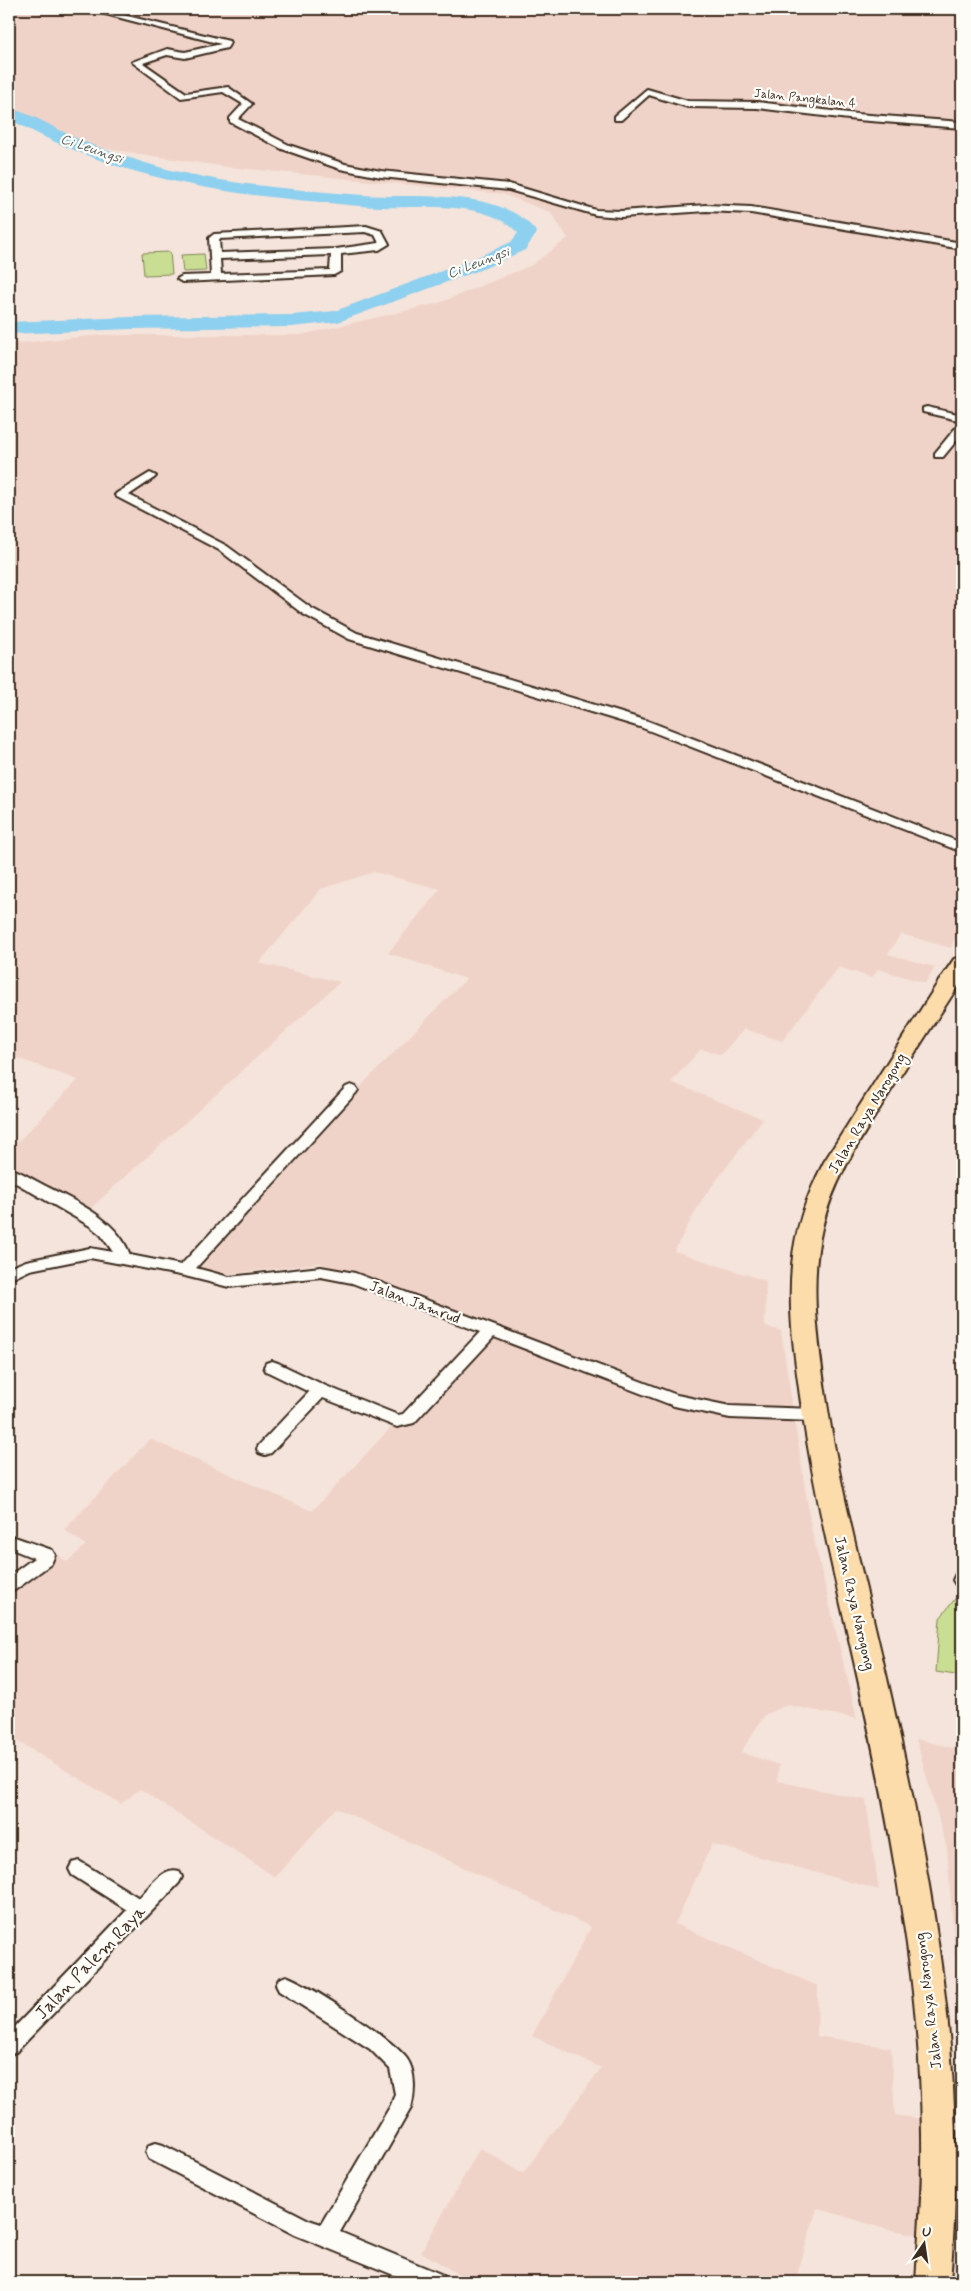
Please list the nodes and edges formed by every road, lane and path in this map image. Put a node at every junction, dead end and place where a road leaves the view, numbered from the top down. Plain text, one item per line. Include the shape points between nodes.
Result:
1 (90, 9) edge
2 (618, 118) dead end
3 (962, 124) edge
4 (962, 246) edge
5 (336, 252) junction
6 (216, 256) junction
7 (216, 277) junction
8 (182, 279) dead end
9 (927, 410) dead end
10 (962, 418) edge
11 (962, 427) edge
12 (939, 455) dead end
13 (150, 476) dead end
14 (962, 848) edge
15 (962, 964) edge
16 (351, 1090) dead end
17 (9, 1173) edge
18 (123, 1258) junction
19 (185, 1271) junction
20 (9, 1275) edge
21 (491, 1330) junction
22 (272, 1367) dead end
23 (320, 1390) junction
24 (815, 1415) junction
25 (265, 1449) dead end
26 (9, 1541) edge
27 (9, 1585) edge
28 (79, 1869) dead end
29 (172, 1877) dead end
30 (141, 1909) junction
31 (286, 1985) dead end
32 (9, 2046) edge
33 (156, 2152) dead end
34 (326, 2236) junction
35 (435, 2282) edge
36 (933, 2282) edge

1 - 4 street via 226,43 185,55 167,52 136,62 184,96 225,89 248,104 232,120 248,131 343,166 381,174 509,187 598,213 720,208 751,210
2 - 3 street, Jalan Pangkalan 4 via 647,92 688,104 757,105 857,117
5 - 6 street
5 - 6 street via 384,244 379,233 366,229 217,236 214,238
5 - 7 street via 336,271 331,273
6 - 7 street
7 - 8 street
9 - 10 street
11 - 12 street
13 - 14 street via 121,495 223,548 306,611 353,636 644,724
15 - 24 main road, Jalan Raya Narogong via 838,1156 810,1226 804,1263 802,1314
16 - 19 street
17 - 18 street via 106,1230 116,1241
18 - 19 street, Jalan Jamrud
18 - 20 street, Jalan Jamrud via 83,1253 26,1266
19 - 21 street, Jalan Jamrud via 229,1282 336,1273
21 - 23 street via 408,1419 397,1421
21 - 24 street, Jalan Jamrud via 674,1400 730,1412
22 - 23 street
23 - 25 street
24 - 36 main road, Jalan Raya Narogong via 833,1511 880,1716 927,1968 938,2104 938,2196
26 - 27 street via 46,1555 46,1559
28 - 30 street
29 - 30 street, Jalan Palem Raya
30 - 32 street, Jalan Palem Raya
31 - 34 street via 377,2043 400,2065 405,2094 401,2108
33 - 34 street via 302,2228
34 - 35 street

